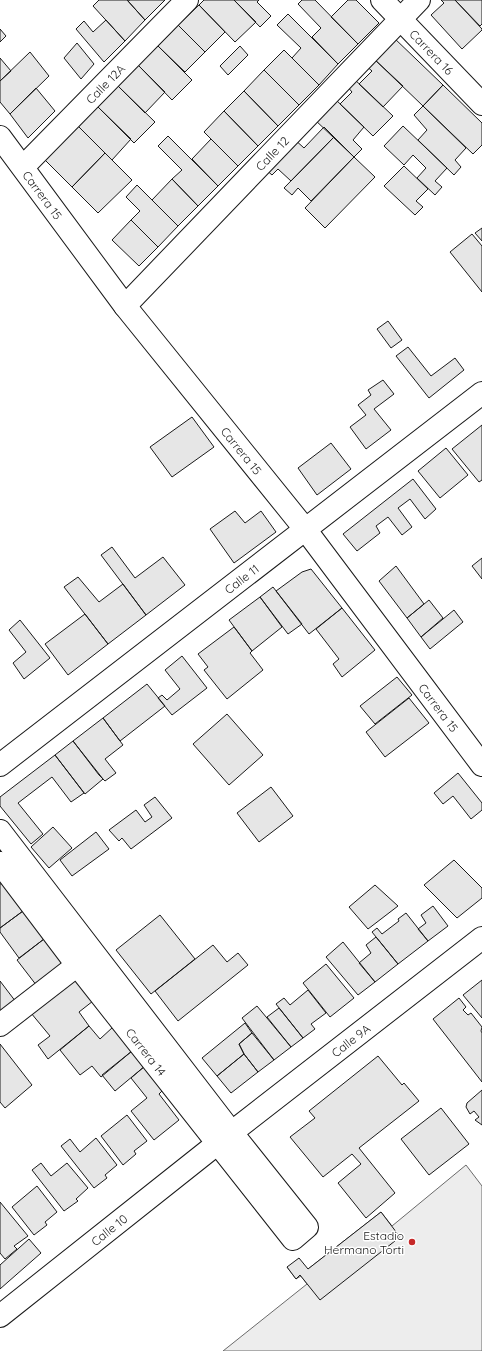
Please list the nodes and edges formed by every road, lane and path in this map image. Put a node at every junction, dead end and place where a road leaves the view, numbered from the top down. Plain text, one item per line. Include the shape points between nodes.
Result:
1 (187, 0) edge
2 (382, 0) edge
3 (419, 0) edge
4 (400, 18) junction
5 (482, 104) edge
6 (0, 137) edge
7 (23, 167) junction
8 (125, 306) junction
9 (482, 393) edge
10 (305, 529) junction
11 (0, 765) edge
12 (482, 765) edge
13 (0, 831) edge
14 (0, 863) edge
15 (482, 938) edge
16 (85, 959) junction
17 (0, 1025) edge
18 (225, 1138) junction
19 (293, 1239) dead end
20 (0, 1316) edge

1 - 7 street, Calle 12A
2 - 4 street, Carrera 16
3 - 4 street, Calle 12
4 - 5 street, Carrera 16
4 - 8 street, Calle 12
6 - 7 street, Carrera 15
7 - 8 street, Carrera 15
8 - 10 street, Carrera 15
9 - 10 street, Calle 11
10 - 11 street, Calle 11
10 - 12 street, Carrera 15
13 - 16 street
14 - 16 street, Carrera 14
15 - 18 street, Calle 9A
16 - 17 street
16 - 18 street, Carrera 14
18 - 19 street, Carrera 14
18 - 20 street, Calle 10

